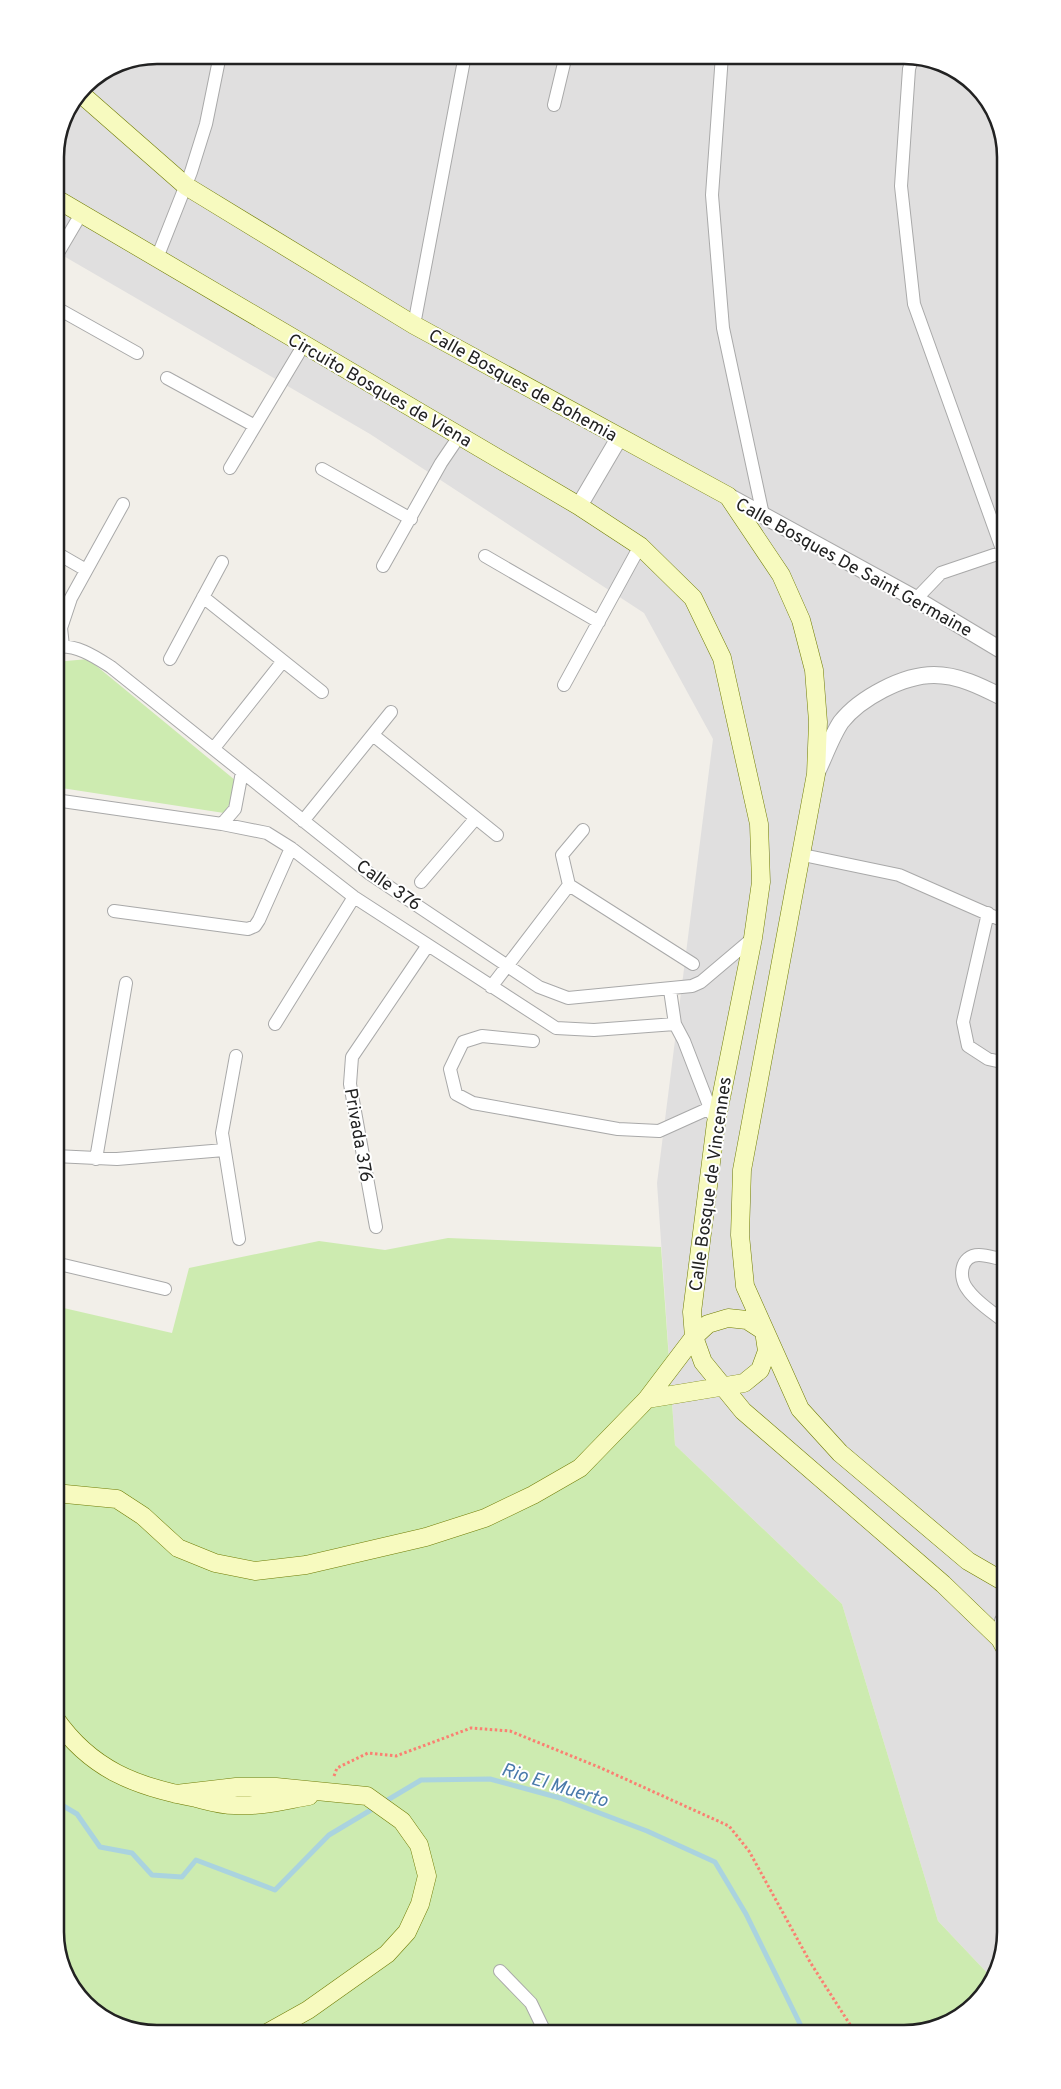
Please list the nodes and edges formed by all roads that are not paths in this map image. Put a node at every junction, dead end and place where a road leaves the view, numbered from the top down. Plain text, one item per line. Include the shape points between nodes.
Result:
1 (218, 64) edge
2 (463, 64) edge
3 (564, 64) edge
4 (721, 64) edge
5 (911, 64) edge
6 (85, 98) edge
7 (554, 105) dead end
8 (186, 186) junction
9 (64, 204) edge
10 (81, 214) junction
11 (64, 243) edge
12 (157, 258) junction
13 (64, 312) edge
14 (414, 324) junction
15 (303, 346) junction
16 (137, 353) dead end
17 (167, 378) dead end
18 (255, 426) junction
19 (460, 435) junction
20 (619, 438) junction
21 (230, 468) dead end
22 (322, 469) dead end
23 (728, 496) junction
24 (123, 504) dead end
25 (579, 506) junction
26 (763, 515) junction
27 (411, 519) junction
28 (997, 529) edge
29 (640, 546) junction
30 (997, 554) edge
31 (485, 556) dead end
32 (64, 557) edge
33 (222, 562) dead end
34 (383, 566) dead end
35 (86, 570) junction
36 (203, 597) junction
37 (693, 598) joint
38 (916, 600) junction
39 (64, 619) edge
40 (599, 622) junction
41 (64, 648) edge
42 (997, 648) edge
43 (170, 659) dead end
44 (282, 661) junction
45 (564, 685) dead end
46 (322, 692) dead end
47 (997, 694) edge
48 (391, 712) dead end
49 (373, 734) junction
50 (214, 748) junction
51 (242, 772) junction
52 (816, 774) junction
53 (64, 801) edge
54 (476, 818) junction
55 (303, 821) junction
56 (222, 824) junction
57 (583, 830) dead end
58 (497, 835) dead end
59 (291, 848) junction
60 (803, 855) junction
61 (421, 882) dead end
62 (569, 885) junction
63 (354, 897) junction
64 (114, 911) dead end
65 (988, 913) junction
66 (997, 918) edge
67 (753, 938) junction
68 (428, 945) junction
69 (693, 964) dead end
70 (507, 966) junction
71 (126, 983) dead end
72 (491, 987) junction
73 (670, 990) junction
74 (275, 1024) dead end
75 (675, 1024) junction
76 (533, 1041) dead end
77 (236, 1056) dead end
78 (997, 1061) edge
79 (713, 1116) junction
80 (224, 1150) junction
81 (64, 1157) edge
82 (96, 1160) junction
83 (376, 1228) dead end
84 (239, 1239) dead end
85 (997, 1258) edge
86 (64, 1265) edge
87 (165, 1289) dead end
88 (997, 1315) edge
89 (764, 1331) junction
90 (694, 1337) junction
91 (724, 1386) junction
92 (648, 1399) junction
93 (64, 1494) edge
94 (997, 1578) edge
95 (997, 1639) edge
96 (64, 1730) edge
97 (500, 1971) dead end
98 (281, 2025) edge
99 (542, 2025) edge

1 - 8 street via 206,124
2 - 14 street
3 - 7 street
4 - 26 street via 712,195 722,319
5 - 28 street via 901,186 914,304
6 - 8 main road, Calle Bosques de Bohemia
8 - 12 street
8 - 14 main road, Calle Bosques de Bohemia
9 - 10 main road, Circuito Bosques de Viena
10 - 11 street
10 - 12 main road, Circuito Bosques de Viena
12 - 15 main road, Circuito Bosques de Viena
13 - 16 street
14 - 20 main road, Calle Bosques de Bohemia
15 - 18 street
15 - 19 main road, Circuito Bosques de Viena
17 - 18 street
18 - 21 street
19 - 25 main road, Circuito Bosques de Viena
19 - 27 street
20 - 23 main road, Calle Bosques de Bohemia
20 - 25 street
22 - 27 street
23 - 26 street, Calle Bosques De Saint Germaine
23 - 52 main road, Calle Bosques de Bohemia via 781,575 801,620 814,670 818,722
24 - 35 street
25 - 29 main road, Circuito Bosques de Viena
26 - 38 street, Calle Bosques De Saint Germaine
27 - 34 street
29 - 37 main road, Circuito Bosques de Viena
29 - 40 street
30 - 38 street via 941,573
31 - 40 street
32 - 35 street
33 - 36 street
35 - 39 street
36 - 43 street
36 - 44 street
37 - 67 main road, Calle Bosque de Vincennes via 722,658 759,824 761,882
38 - 42 street, Calle Bosques De Saint Germaine
40 - 45 street
41 - 50 street, Calle 376 via 89,653 111,667
44 - 46 street
44 - 50 street
47 - 52 street via 970,681 934,675 895,683 862,700 841,723
48 - 49 street
49 - 54 street
49 - 55 street
50 - 51 street, Calle 376
51 - 55 street, Calle 376
51 - 56 street via 234,809
52 - 60 main road, Calle Bosque de Vincennes
53 - 56 street, Calle 376
54 - 58 street
54 - 61 street
55 - 70 street, Calle 376 via 370,874
56 - 59 street, Calle 376 via 267,833
57 - 62 street via 562,855
59 - 63 street, Calle 376
59 - 64 street via 259,920 248,929
60 - 65 street via 899,875
60 - 89 main road, Calle Bosque de Vincennes via 742,1170 740,1234 745,1286
62 - 69 street
62 - 70 street
63 - 68 street, Calle 376
63 - 74 street
65 - 66 street
65 - 78 street via 963,1022 968,1046
67 - 73 street, Calle 376 via 697,985
67 - 79 main road, Calle Bosque de Vincennes
68 - 72 street, Calle 376
68 - 83 street, Privada 376 via 352,1057 350,1084
70 - 72 street
70 - 73 street, Calle 376 via 539,987 568,998
71 - 82 street
72 - 75 street, Calle 376 via 556,1028 594,1030
73 - 75 street
75 - 79 street
76 - 79 street via 482,1036 463,1042 450,1069 456,1094 473,1103 618,1129 659,1131
77 - 80 street via 222,1133
79 - 90 main road, Calle Bosque de Vincennes via 692,1312
80 - 82 street
80 - 84 street
81 - 82 street
85 - 88 street via 978,1255 968,1258 962,1267 962,1280 968,1291
86 - 87 street
89 - 90 main road via 747,1320 728,1318 708,1324
89 - 91 main road via 767,1351 760,1370 744,1383
89 - 94 main road, Calle Bosque de Vincennes via 800,1409 840,1453 968,1560
90 - 91 main road, Calle Bosque de Vincennes via 703,1362
90 - 92 main road
91 - 92 main road
91 - 95 main road, Calle Bosque de Vincennes via 743,1411 943,1584
92 - 93 main road via 580,1468 533,1495 485,1518 426,1537 306,1564 255,1571 215,1563 178,1548 143,1516 117,1499
96 - 98 main road via 90,1757 113,1773 176,1794 236,1787 276,1787 367,1796 402,1821 419,1846 427,1876 420,1904 407,1932 387,1954 308,2010
97 - 99 street via 531,2003

